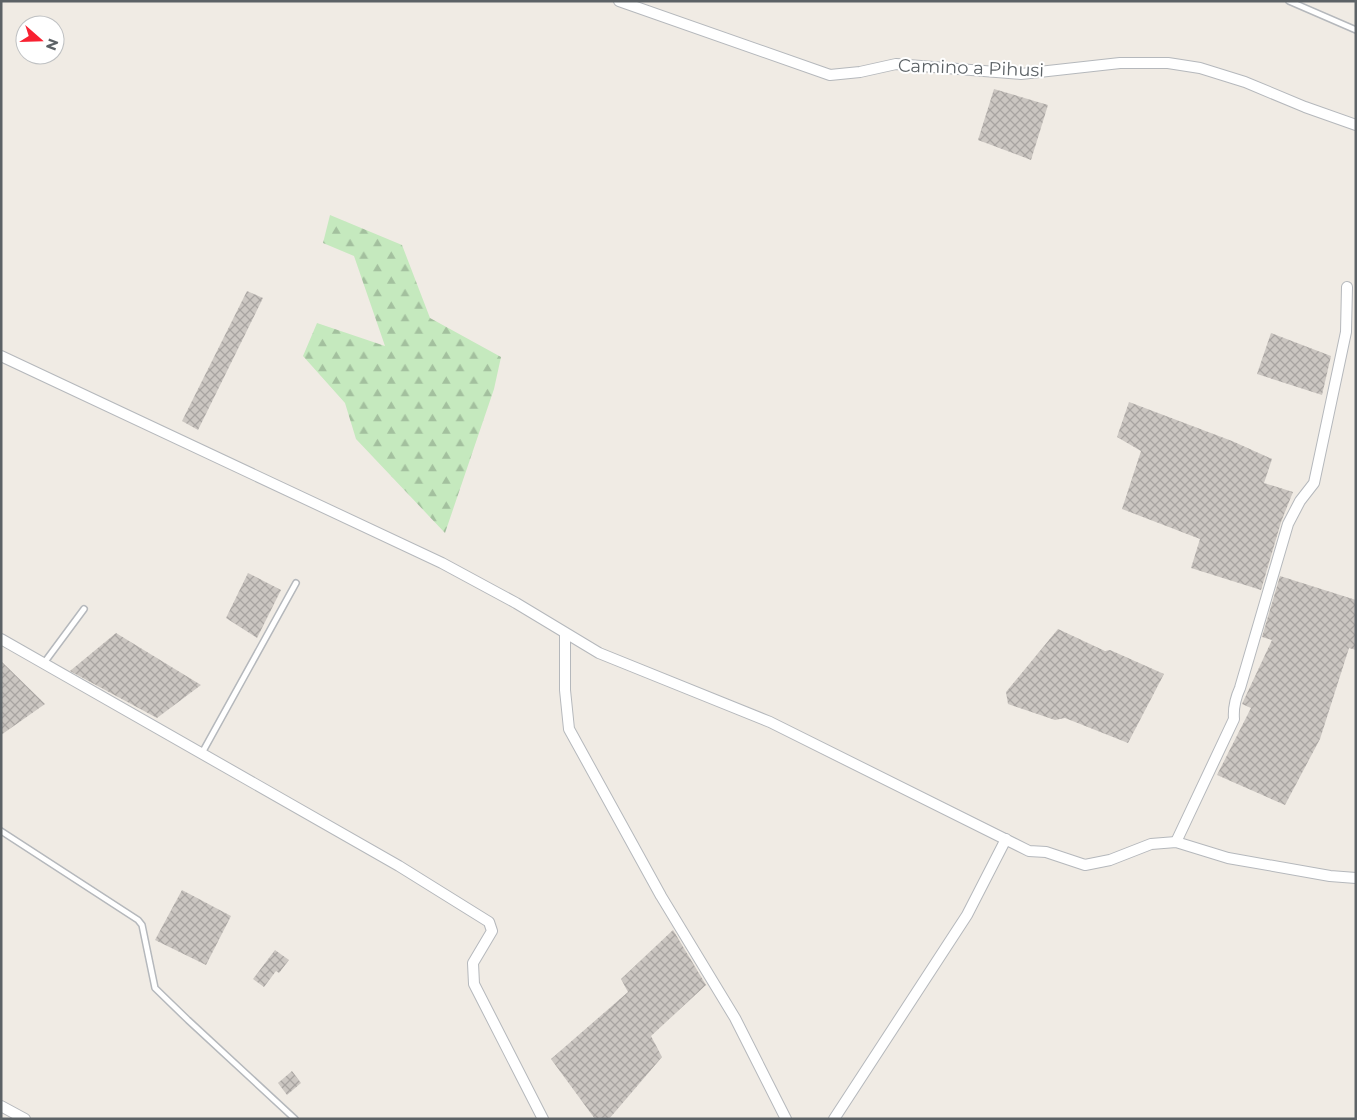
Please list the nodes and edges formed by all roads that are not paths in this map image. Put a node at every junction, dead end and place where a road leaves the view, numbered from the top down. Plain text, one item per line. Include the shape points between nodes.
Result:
1 (619, 1) edge
2 (1289, 1) edge
3 (1356, 30) edge
4 (1356, 125) edge
5 (1351, 289) edge
6 (1, 356) edge
7 (296, 583) dead end
8 (84, 609) dead end
9 (565, 634) junction
10 (1, 639) edge
11 (44, 664) junction
12 (202, 754) junction
13 (1, 831) edge
14 (1006, 839) junction
15 (1176, 842) junction
16 (1356, 878) edge
17 (1, 1106) edge
18 (25, 1119) edge
19 (295, 1119) edge
20 (543, 1119) edge
21 (786, 1119) edge
22 (834, 1119) edge

1 - 4 street, Camino a Pihusi via 830,75 896,64 1021,74 1120,63 1168,63 1200,68 1245,82
2 - 3 lane
5 - 15 street via 1346,332 1314,483 1288,524 1233,707 1234,719
6 - 9 street via 442,564 516,603
7 - 12 lane
8 - 11 lane
9 - 14 street via 599,653 770,722
9 - 21 street via 569,729 661,896 735,1018
10 - 11 street
11 - 12 street
12 - 20 street via 399,866 490,922 492,931 473,962 474,984
13 - 19 lane via 138,920 142,925 154,988
14 - 15 street via 1029,851 1046,852 1085,865 1110,860 1151,844
14 - 22 street via 967,915
15 - 16 street via 1228,858
17 - 18 street

